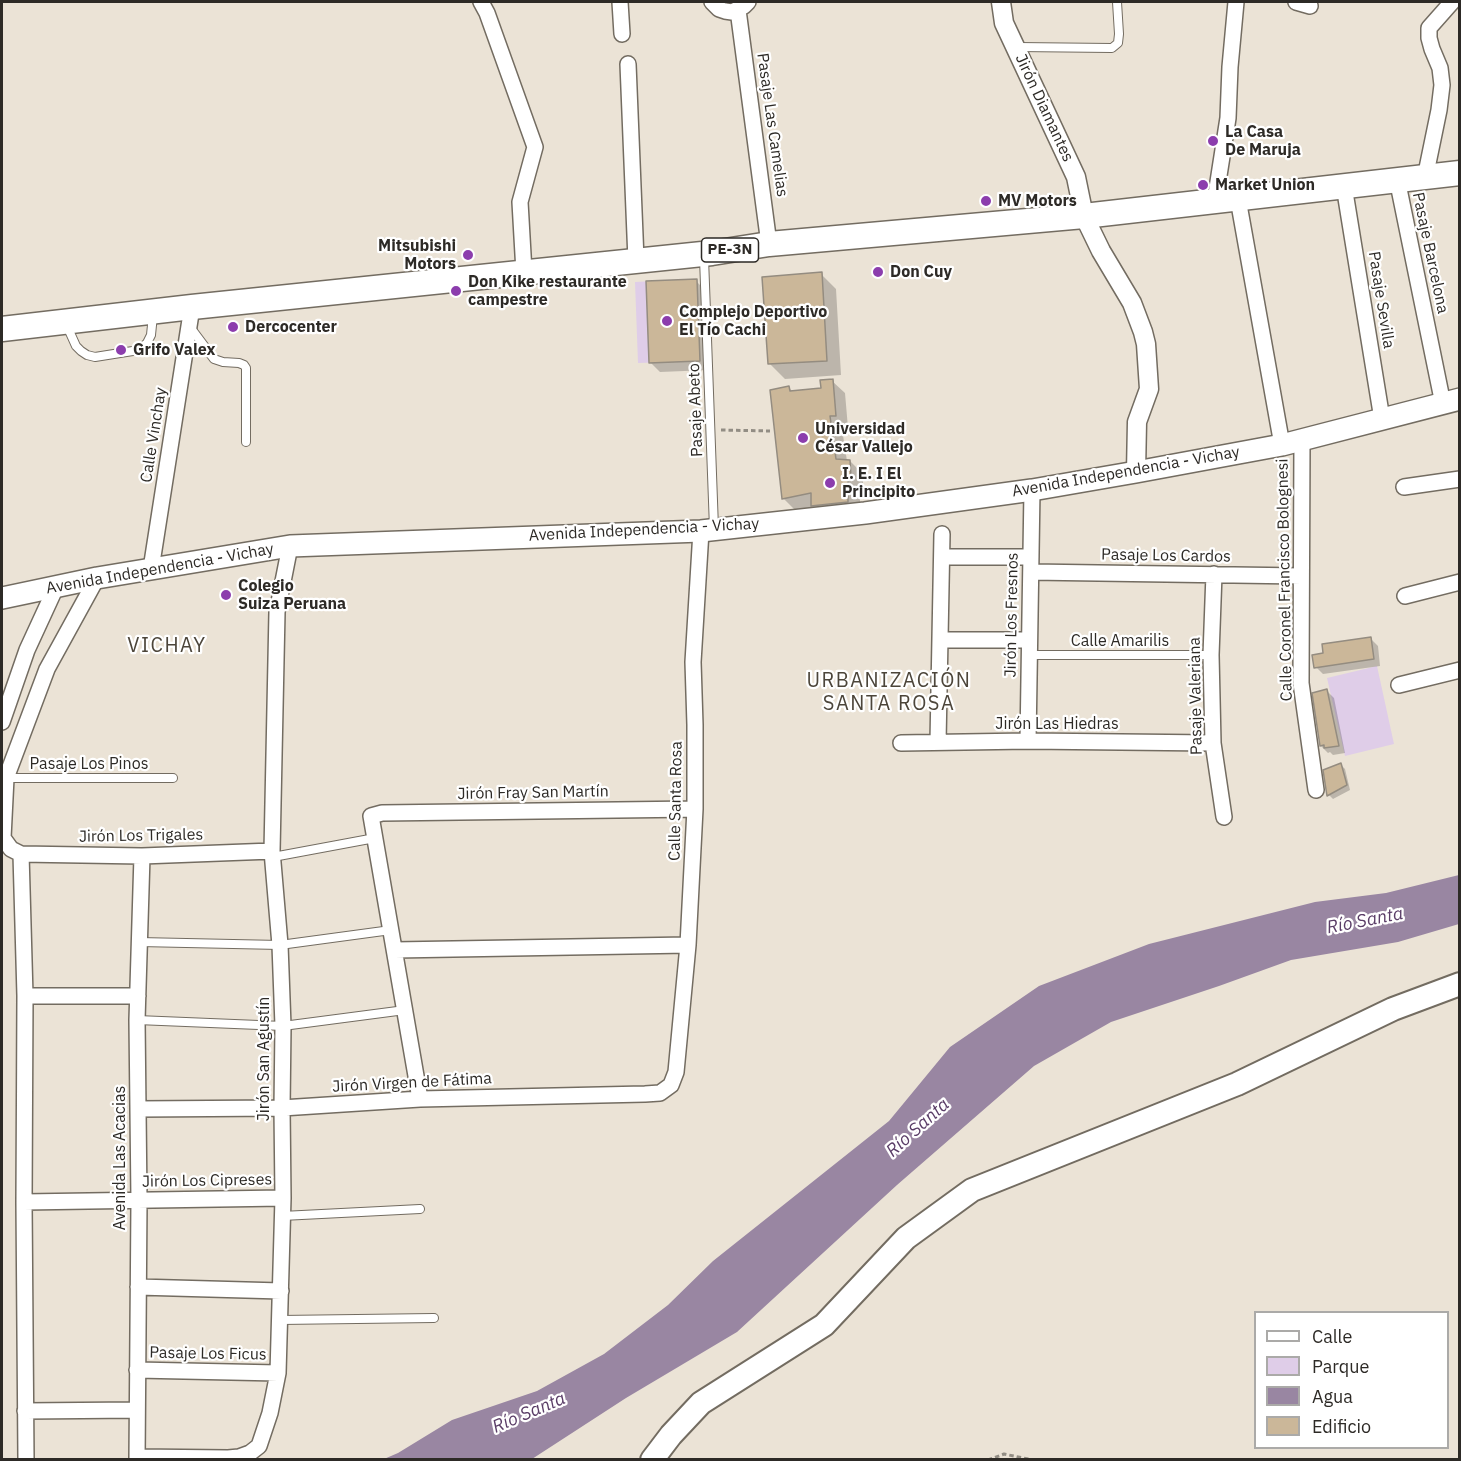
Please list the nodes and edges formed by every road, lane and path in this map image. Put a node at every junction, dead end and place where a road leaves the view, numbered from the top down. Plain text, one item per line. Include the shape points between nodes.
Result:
1 (481, 2) edge
2 (620, 2) edge
3 (712, 2) edge
4 (1001, 2) edge
5 (1117, 2) edge
6 (1236, 2) edge
7 (1452, 2) edge
8 (743, 6) edge
9 (622, 34) dead end
10 (1015, 47) junction
11 (628, 64) dead end
12 (1460, 172) edge
13 (1425, 178) junction
14 (1397, 179) junction
15 (1344, 186) junction
16 (1227, 200) junction
17 (1084, 216) junction
18 (770, 244) junction
19 (704, 253) junction
20 (636, 260) junction
21 (524, 272) junction
22 (154, 311) junction
23 (191, 316) junction
24 (65, 322) junction
25 (2, 329) edge
26 (1451, 401) edge
27 (1382, 418) junction
28 (711, 430) junction
29 (770, 431) dead end
30 (246, 442) dead end
31 (1292, 443) junction
32 (1136, 472) junction
33 (1460, 479) edge
34 (1404, 487) dead end
35 (1032, 490) junction
36 (707, 530) junction
37 (942, 534) dead end
38 (290, 546) junction
39 (942, 557) junction
40 (1031, 564) junction
41 (151, 569) junction
42 (1215, 574) junction
43 (1300, 576) junction
44 (97, 578) junction
45 (1460, 582) edge
46 (56, 587) junction
47 (1405, 596) dead end
48 (2, 598) edge
49 (940, 640) junction
50 (1029, 647) junction
51 (1211, 655) junction
52 (1460, 670) edge
53 (1399, 685) dead end
54 (2, 722) edge
55 (1028, 741) junction
56 (938, 742) junction
57 (901, 743) dead end
58 (1212, 743) junction
59 (6, 778) junction
60 (173, 778) dead end
61 (1316, 790) dead end
62 (695, 809) junction
63 (1224, 817) dead end
64 (375, 838) junction
65 (16, 851) junction
66 (273, 854) junction
67 (142, 856) junction
68 (391, 930) junction
69 (140, 942) junction
70 (280, 945) junction
71 (688, 945) junction
72 (395, 950) junction
73 (1460, 984) edge
74 (25, 996) junction
75 (138, 996) junction
76 (405, 1010) junction
77 (137, 1020) junction
78 (283, 1026) junction
79 (676, 1072) joint
80 (420, 1099) junction
81 (282, 1108) junction
82 (138, 1109) junction
83 (283, 1198) junction
84 (139, 1201) junction
85 (24, 1202) junction
86 (420, 1209) dead end
87 (282, 1216) junction
88 (138, 1287) junction
89 (281, 1292) junction
90 (434, 1318) dead end
91 (280, 1320) junction
92 (137, 1370) junction
93 (278, 1373) junction
94 (137, 1410) junction
95 (25, 1411) junction
96 (137, 1458) edge
97 (26, 1460) edge
98 (652, 1460) edge
99 (988, 1460) edge
100 (1033, 1460) edge

1 - 21 street via 534,147 520,202
2 - 9 street
3 - 8 street, Pasaje Las Camelias via 719,9 732,12
4 - 10 street, Jirón Diamantes via 1004,23
5 - 10 lane via 1119,34 1118,43 1112,48
6 - 16 street, Calle Coronel Francisco Bolognesi via 1230,67
7 - 13 street via 1429,28 1443,85
8 - 18 street, Pasaje Las Camelias
10 - 17 street, Jirón Diamantes via 1076,177
11 - 20 street
12 - 13 highway, PE-3N
13 - 14 highway, PE-3N
14 - 15 highway, PE-3N
14 - 26 street, Pasaje Barcelona
15 - 16 highway, PE-3N
15 - 27 street, Pasaje Sevilla
16 - 17 highway, PE-3N
16 - 31 street, Calle Coronel Francisco Bolognesi
17 - 18 highway, PE-3N
17 - 32 street, Jirón Diamantes via 1132,303 1146,345 1149,389 1137,422
18 - 19 highway, PE-3N
19 - 20 highway, PE-3N
19 - 28 lane, Pasaje Abeto
20 - 21 highway, PE-3N
21 - 23 highway, PE-3N
22 - 23 highway, PE-3N
22 - 24 highway, PE-3N
22 - 24 lane via 151,334 139,350 95,357 76,346
23 - 30 lane via 214,359 246,368
23 - 41 street, Calle Vinchay
24 - 25 highway, PE-3N
26 - 27 main road, Avenida Independencia - Vichay
27 - 31 main road, Avenida Independencia - Vichay
28 - 29 path
28 - 36 lane, Pasaje Abeto
31 - 32 main road, Avenida Independencia - Vichay
31 - 43 street, Calle Coronel Francisco Bolognesi
32 - 35 main road, Avenida Independencia - Vichay
33 - 34 street
35 - 36 main road, Avenida Independencia - Vichay
35 - 40 street, Jirón Los Fresnos
36 - 38 main road, Avenida Independencia - Vichay
36 - 62 street, Calle Santa Rosa via 693,662
37 - 39 street
38 - 41 main road, Avenida Independencia - Vichay
38 - 66 street, Jirón San Agustín via 277,612
39 - 40 street, Pasaje Los Cardos
39 - 49 street
40 - 42 street, Pasaje Los Cardos
40 - 50 street, Jirón Los Fresnos
41 - 44 main road, Avenida Independencia - Vichay
42 - 43 street, Pasaje Los Cardos
42 - 51 street, Pasaje Valeriana
43 - 61 street, Calle Coronel Francisco Bolognesi via 1301,683
44 - 46 main road, Avenida Independencia - Vichay
44 - 59 street via 47,669
45 - 47 street
46 - 48 main road, Avenida Independencia - Vichay
46 - 54 street via 27,650
49 - 50 street
49 - 56 street
50 - 51 lane, Calle Amarilis
50 - 55 street, Jirón Los Fresnos
51 - 58 street, Pasaje Valeriana
52 - 53 street
55 - 56 street, Jirón Las Hiedras
55 - 58 street, Jirón Las Hiedras
56 - 57 street, Jirón Las Hiedras
58 - 63 street, Pasaje Valeriana
59 - 60 lane, Pasaje Los Pinos
59 - 65 street via 3,837
62 - 64 street, Jirón Fray San Martín via 382,813 371,816
62 - 71 street, Calle Santa Rosa
64 - 66 lane
64 - 68 street
65 - 67 street, Jirón Los Trigales
65 - 74 street
66 - 67 street, Jirón Los Trigales
66 - 70 street, Jirón San Agustín
67 - 69 street, Avenida Las Acacias
68 - 70 lane
68 - 72 street
69 - 70 lane
69 - 75 street, Avenida Las Acacias
70 - 78 street, Jirón San Agustín
71 - 72 street
71 - 79 street, Calle Santa Rosa
72 - 76 street
73 - 98 main road via 1393,1009 1237,1084 972,1190 906,1238 824,1324 701,1403
74 - 75 street
74 - 85 street
75 - 77 street, Avenida Las Acacias
76 - 78 lane
76 - 80 street
77 - 78 lane
77 - 82 street, Avenida Las Acacias
78 - 81 street, Jirón San Agustín
79 - 80 street, Jirón Virgen de Fátima via 671,1085 660,1093
80 - 81 street, Jirón Virgen de Fátima
81 - 82 street, Jirón Virgen de Fátima
81 - 83 street, Jirón San Agustín
82 - 84 street, Avenida Las Acacias
83 - 84 street, Jirón Los Cipreses
83 - 87 street, Jirón San Agustín
84 - 85 street, Jirón Los Cipreses
84 - 88 street, Avenida Las Acacias
85 - 95 street
86 - 87 lane
87 - 89 street, Jirón San Agustín
88 - 89 street
88 - 92 street, Avenida Las Acacias
89 - 91 street, Jirón San Agustín
90 - 91 lane
91 - 93 street, Jirón San Agustín
92 - 93 street, Pasaje Los Ficus
92 - 94 street, Avenida Las Acacias
93 - 96 street, Jirón San Agustín via 259,1446 250,1453 228,1458
94 - 95 street
94 - 96 street, Avenida Las Acacias
95 - 97 street
99 - 100 path via 1004,1454

